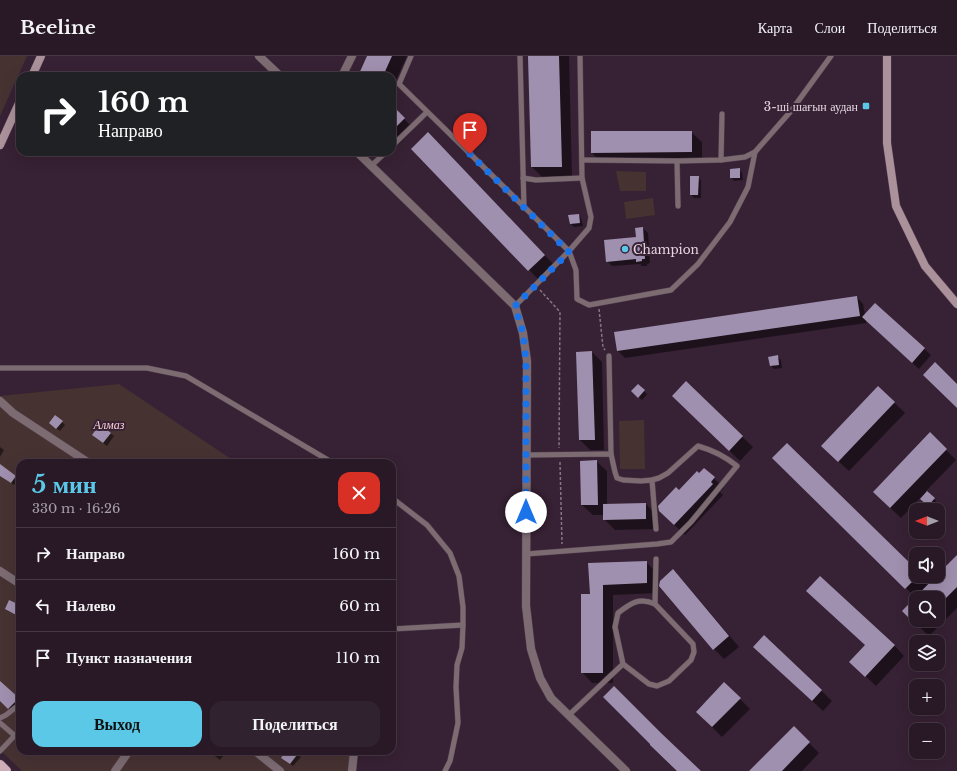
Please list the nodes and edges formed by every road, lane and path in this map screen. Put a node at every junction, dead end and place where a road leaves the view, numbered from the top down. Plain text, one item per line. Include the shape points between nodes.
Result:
1 (41, 56) edge
2 (259, 56) edge
3 (352, 56) edge
4 (411, 56) edge
5 (520, 56) edge
6 (580, 56) edge
7 (832, 56) edge
8 (887, 56) edge
9 (34, 72) edge
10 (276, 72) edge
11 (344, 72) edge
12 (16, 110) edge
13 (427, 112) junction
14 (722, 114) dead end
15 (396, 142) edge
16 (0, 145) edge
17 (755, 152) junction
18 (361, 156) edge
19 (382, 156) edge
20 (582, 160) junction
21 (721, 160) junction
22 (678, 161) junction
23 (371, 166) junction
24 (523, 178) junction
25 (582, 178) junction
26 (678, 206) dead end
27 (524, 207) junction
28 (569, 252) junction
29 (536, 285) junction
30 (598, 303) junction
31 (957, 304) edge
32 (515, 306) junction
33 (609, 356) joint
34 (0, 368) edge
35 (0, 401) edge
36 (559, 454) junction
37 (611, 454) junction
38 (526, 455) junction
39 (83, 459) edge
40 (326, 459) edge
41 (652, 480) junction
42 (396, 501) edge
43 (656, 529) dead end
44 (562, 552) junction
45 (526, 554) junction
46 (656, 559) dead end
47 (0, 571) edge
48 (16, 581) edge
49 (655, 604) junction
50 (463, 625) junction
51 (396, 629) edge
52 (623, 664) junction
53 (16, 707) edge
54 (569, 715) junction
55 (0, 718) edge
56 (0, 723) edge
57 (14, 736) joint
58 (0, 751) edge
59 (126, 755) edge
60 (260, 755) edge
61 (354, 755) edge
62 (0, 765) edge
63 (6, 771) edge
64 (115, 771) edge
65 (280, 771) edge
66 (352, 771) edge
67 (445, 771) edge
68 (626, 771) edge

1 - 9 street
2 - 10 street
3 - 11 street
4 - 13 lane via 399,84
5 - 24 lane
6 - 20 lane
7 - 17 lane via 791,111
8 - 31 street via 887,143 896,206 925,266
12 - 16 street
13 - 15 lane
13 - 27 lane
14 - 21 lane
17 - 21 lane via 745,157
17 - 30 lane via 748,187 730,222 698,264 671,290
18 - 23 street
19 - 23 lane
20 - 22 lane
20 - 25 lane
21 - 22 lane
22 - 26 lane
23 - 32 street
24 - 25 lane
24 - 27 lane
25 - 28 lane via 591,218 589,228
27 - 28 lane
28 - 29 lane
28 - 30 lane via 576,270 577,298 589,305
29 - 32 lane
29 - 36 path via 560,312
30 - 33 path via 603,347
32 - 38 street via 523,333 526,361
33 - 37 lane
34 - 40 lane via 148,368 186,376
35 - 39 street via 12,413
36 - 37 lane
36 - 38 lane
36 - 44 path
37 - 41 lane via 617,478
38 - 45 street
41 - 43 lane
41 - 44 lane via 668,473 698,446 731,461 736,466 691,522 671,542
42 - 50 lane via 427,525 450,553 459,576
44 - 45 lane
45 - 54 street via 526,606 531,649 540,678 551,698
46 - 49 lane
47 - 48 street
49 - 52 lane via 648,601 633,602 618,613 615,627
49 - 52 lane via 693,644 691,660 668,681 657,686 649,684
50 - 51 lane
50 - 67 lane via 462,648 457,665 458,723 450,761
52 - 54 lane
53 - 55 lane
54 - 68 street
56 - 57 lane
57 - 58 lane
59 - 64 street
60 - 65 street
61 - 66 street
62 - 63 main road

